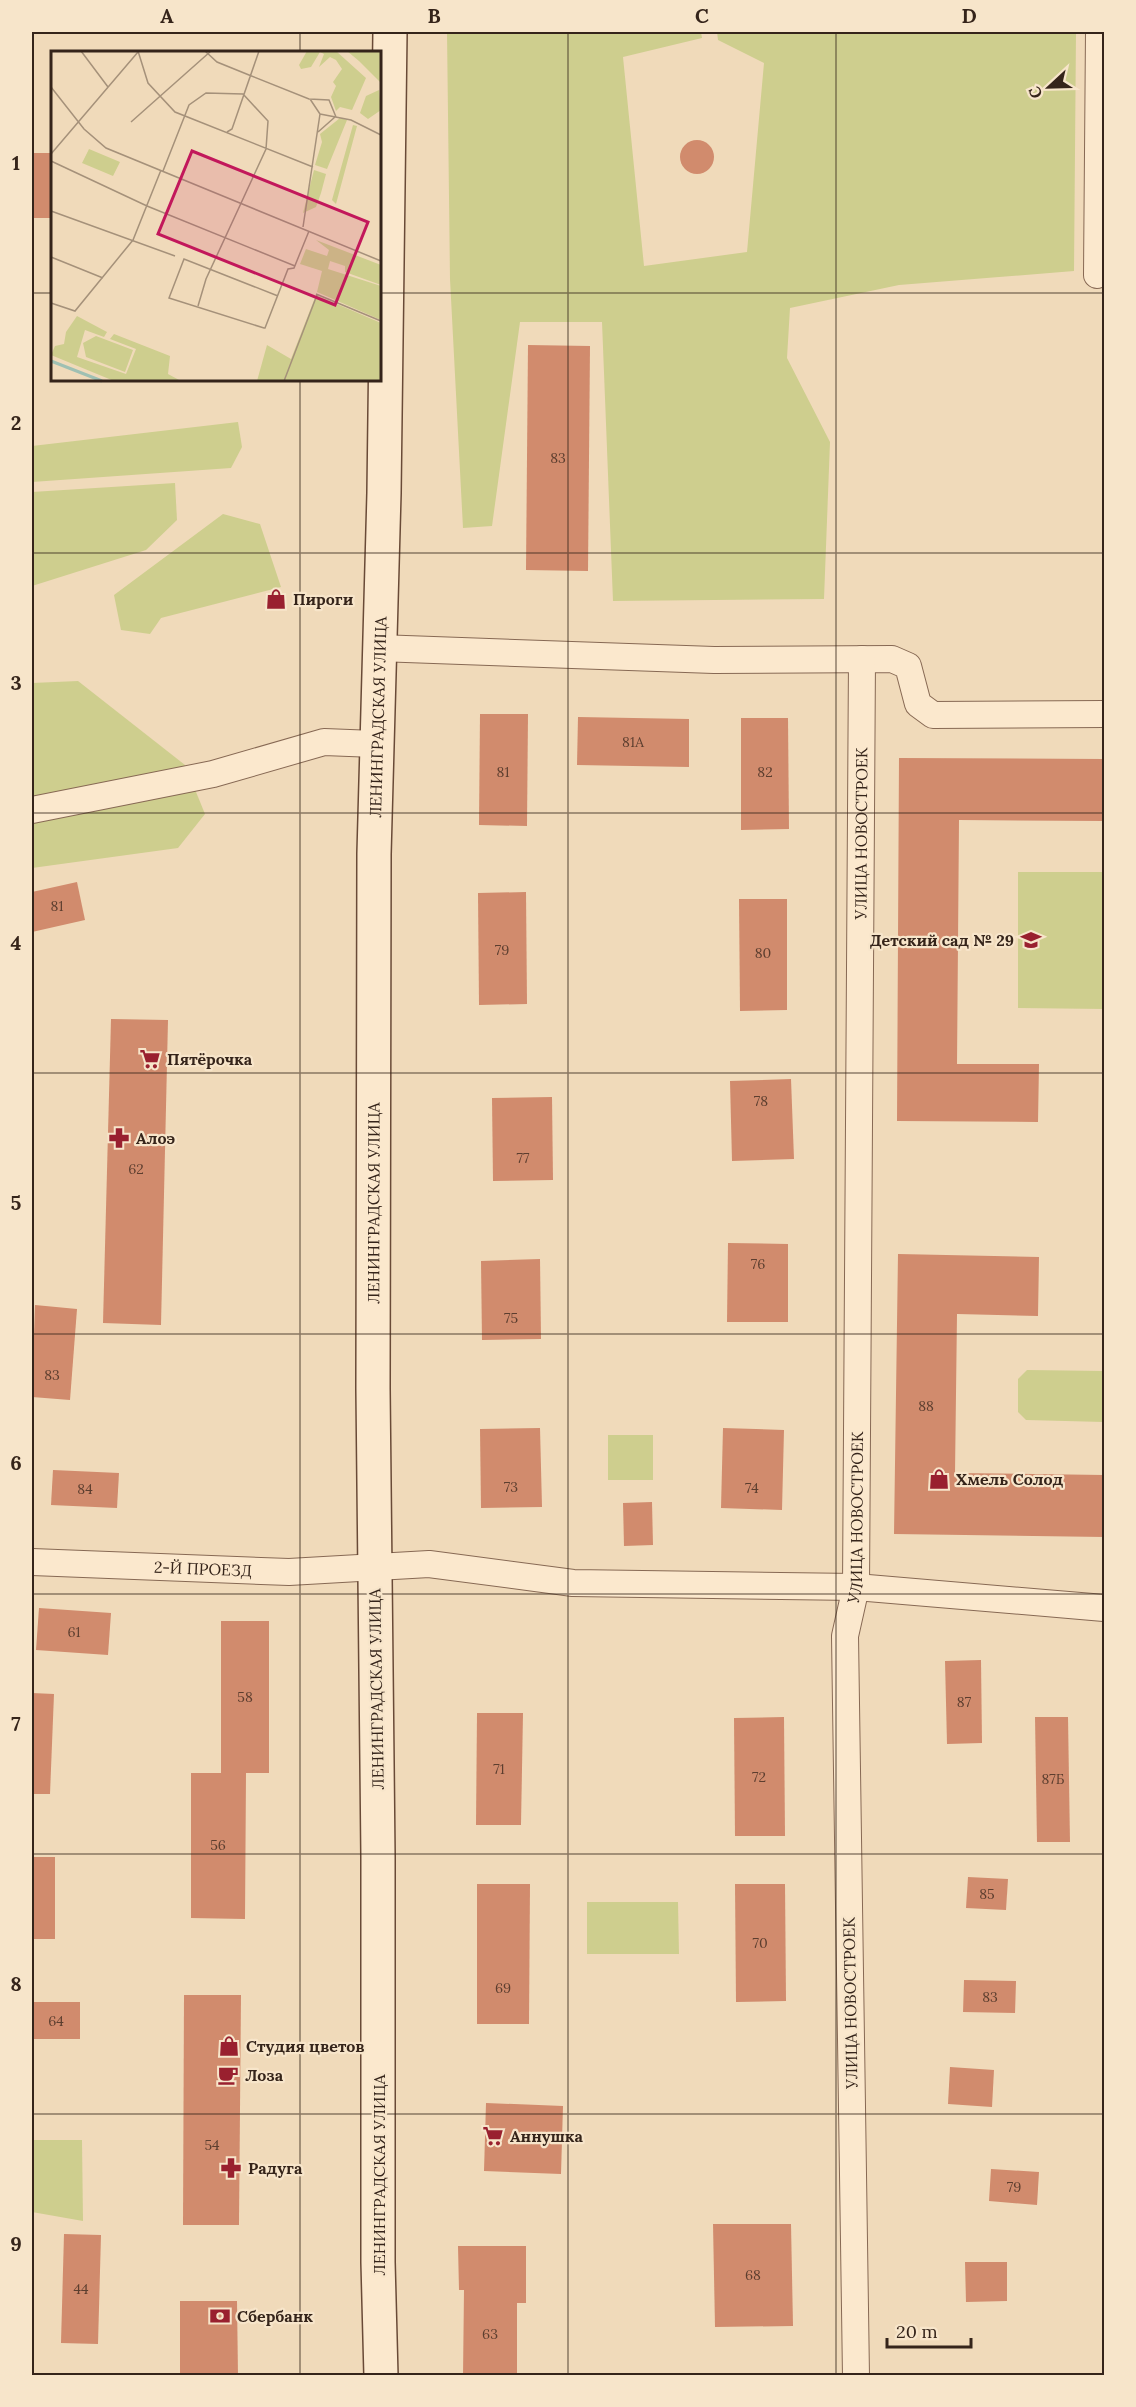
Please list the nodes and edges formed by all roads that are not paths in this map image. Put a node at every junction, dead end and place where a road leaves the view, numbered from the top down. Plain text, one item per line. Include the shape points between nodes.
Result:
1 (390, 32) edge
2 (1099, 32) edge
3 (1099, 261) edge
4 (378, 648) junction
5 (862, 659) junction
6 (1104, 714) edge
7 (375, 744) junction
8 (32, 810) edge
9 (32, 1562) edge
10 (375, 1566) junction
11 (856, 1587) junction
12 (1104, 1608) edge
13 (381, 2376) edge
14 (856, 2376) edge

1 - 4 main road, ЛЕНИНГРАДСКАЯ УЛИЦА
2 - 3 street
4 - 5 street via 714,660
4 - 7 main road, ЛЕНИНГРАДСКАЯ УЛИЦА
5 - 6 street via 891,659 908,666 918,704 933,715
5 - 11 street, УЛИЦА НОВОСТРОЕК
7 - 8 street via 324,742 213,774
7 - 10 main road, ЛЕНИНГРАДСКАЯ УЛИЦА
9 - 10 street, 2-Й ПРОЕЗД via 289,1572
10 - 11 street, 2-Й ПРОЕЗД via 429,1564 573,1583
10 - 13 main road, ЛЕНИНГРАДСКАЯ УЛИЦА
11 - 12 street, 2-Й ПРОЕЗД
11 - 14 street, УЛИЦА НОВОСТРОЕК via 845,1636

